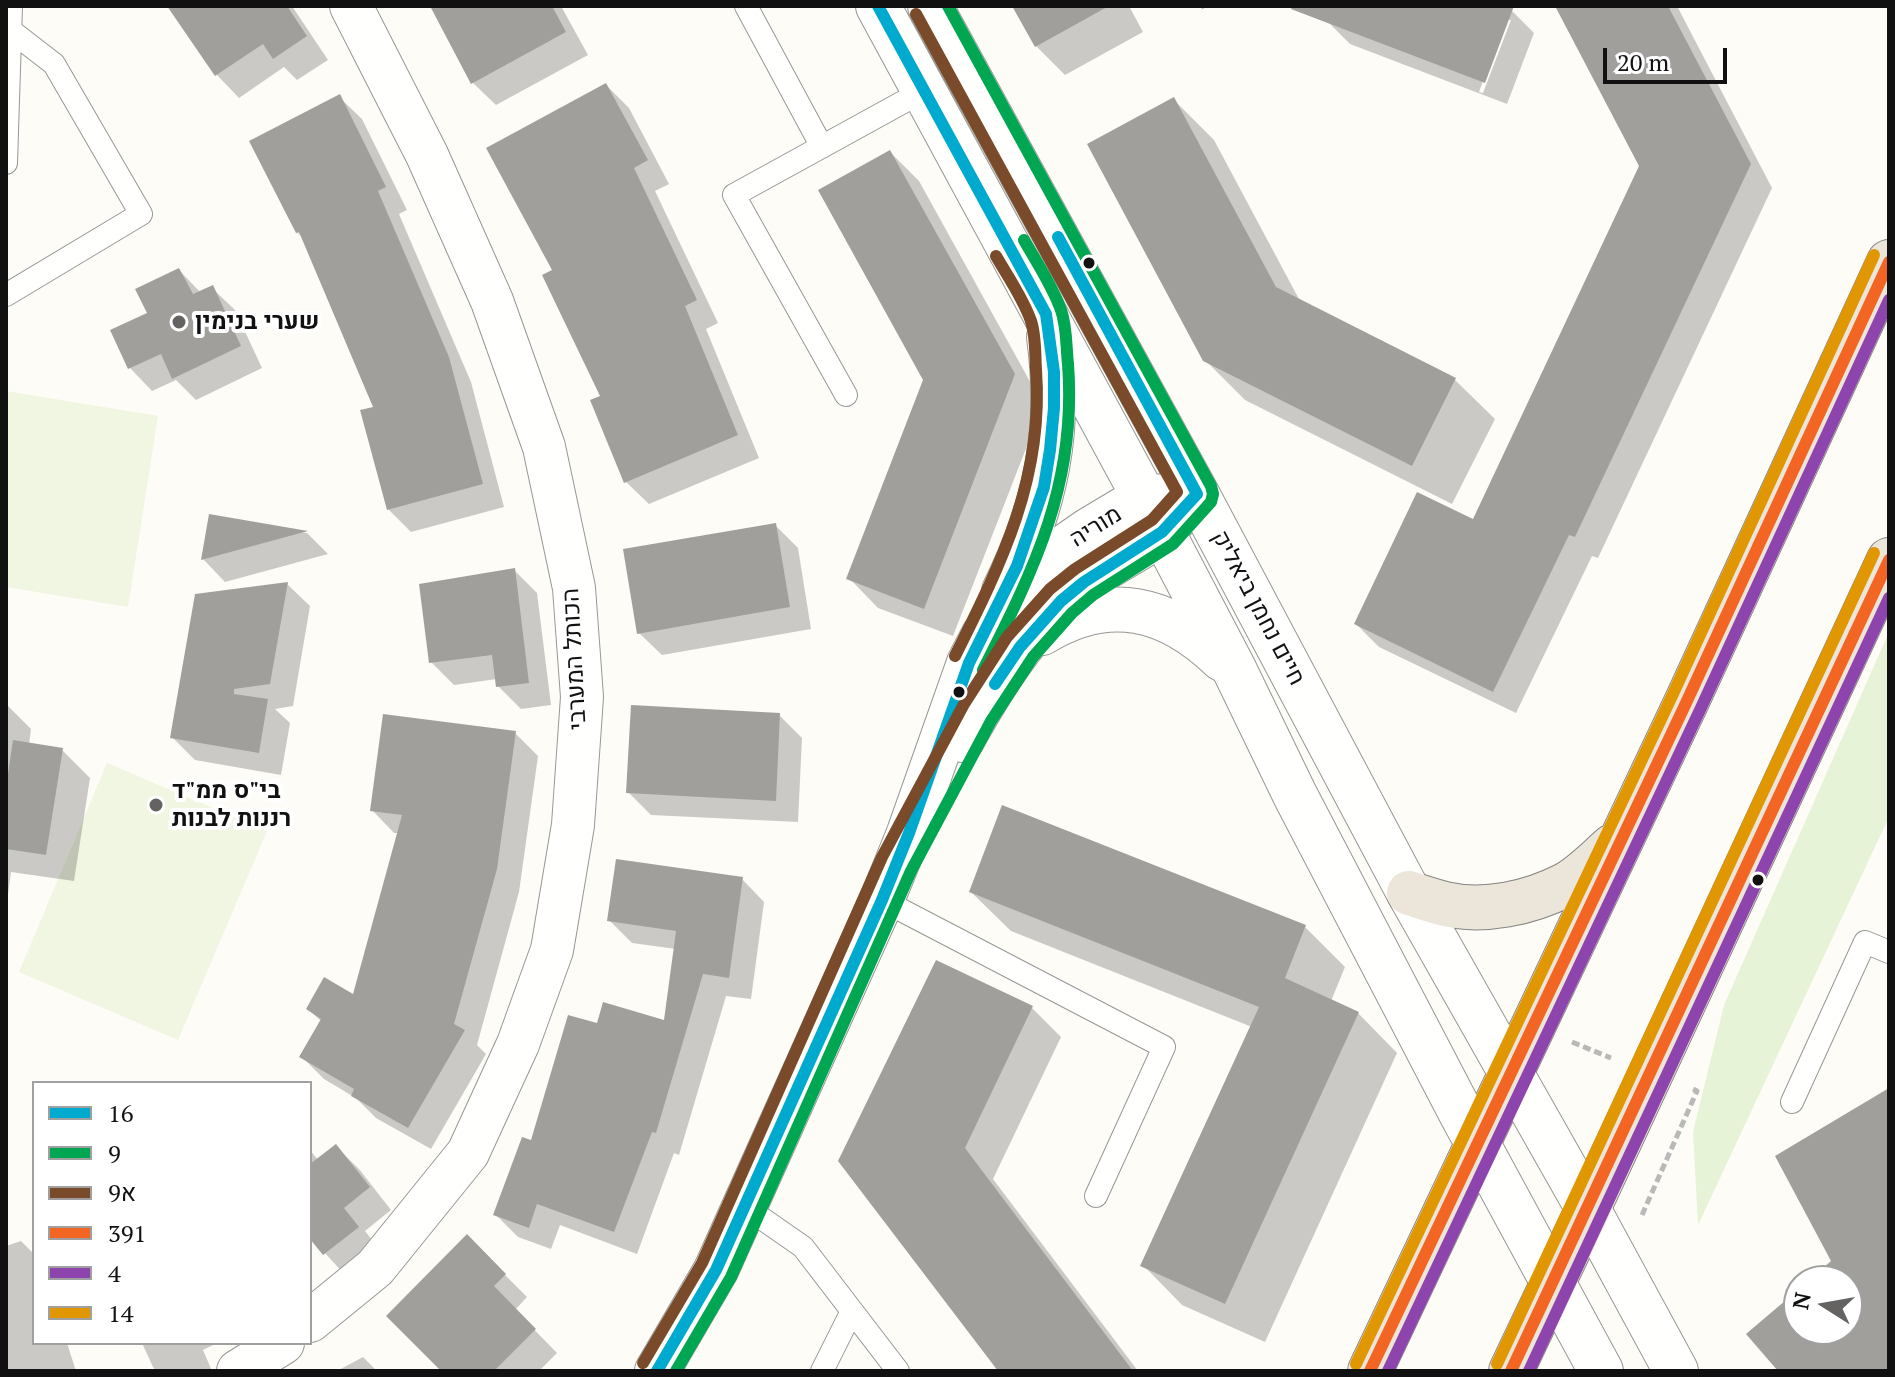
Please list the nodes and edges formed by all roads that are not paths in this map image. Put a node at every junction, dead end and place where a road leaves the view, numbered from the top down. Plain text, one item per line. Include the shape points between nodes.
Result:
1 (11, 6) edge
2 (351, 6) edge
3 (746, 6) edge
4 (878, 6) edge
5 (930, 6) edge
6 (10, 30) junction
7 (925, 90) junction
8 (822, 147) junction
9 (6, 163) edge
10 (1889, 262) edge
11 (6, 295) edge
12 (1046, 314) junction
13 (846, 395) dead end
14 (1197, 494) junction
15 (1153, 515) junction
16 (1889, 560) edge
17 (1001, 641) junction
18 (1235, 671) junction
19 (1623, 836) junction
20 (889, 882) junction
21 (1409, 893) junction
22 (1889, 952) edge
23 (1511, 1074) junction
24 (1792, 1102) dead end
25 (1478, 1145) junction
26 (1096, 1196) dead end
27 (744, 1206) junction
28 (1588, 1209) junction
29 (1554, 1282) junction
30 (852, 1311) junction
31 (312, 1319) edge
32 (280, 1345) edge
33 (238, 1371) edge
34 (657, 1371) edge
35 (822, 1371) edge
36 (898, 1371) edge
37 (1370, 1371) edge
38 (1511, 1371) edge
39 (1601, 1371) edge
40 (1676, 1371) edge

1 - 6 lane
2 - 31 street, הכותל המערבי via 427,155 492,301 544,447 574,588 582,697 573,825 552,950 518,1044 468,1153 375,1268
3 - 8 lane
4 - 7 street, חיים נחמן ביאליק
5 - 14 street, חיים נחמן ביאליק
6 - 9 lane
6 - 11 lane via 54,64 141,214
7 - 8 lane
7 - 12 street, חיים נחמן ביאליק
8 - 13 lane via 734,195
10 - 19 highway
12 - 15 street, חיים נחמן ביאליק
12 - 17 street via 1054,372 1050,450
14 - 15 street, מוריה
14 - 21 street, חיים נחמן ביאליק
15 - 17 street, מוריה via 1084,582
15 - 18 street, חיים נחמן ביאליק
16 - 28 highway
17 - 18 street via 1084,613 1132,610 1188,631
17 - 20 street, מוריה via 977,713
18 - 25 street, חיים נחמן ביאליק
19 - 21 highway via 1567,884 1530,899 1469,907
19 - 23 highway
20 - 26 lane via 1164,1047
20 - 27 street, מוריה
21 - 23 street, חיים נחמן ביאליק
22 - 24 lane via 1865,942
23 - 25 highway
23 - 28 street, חיים נחמן ביאליק
25 - 29 street, חיים נחמן ביאליק
25 - 37 highway
27 - 30 lane via 803,1247
27 - 34 street, מוריה via 716,1270
28 - 29 highway
28 - 40 street, חיים נחמן ביאליק
29 - 38 highway
29 - 39 street, חיים נחמן ביאליק
30 - 35 lane
30 - 36 lane
32 - 33 street

